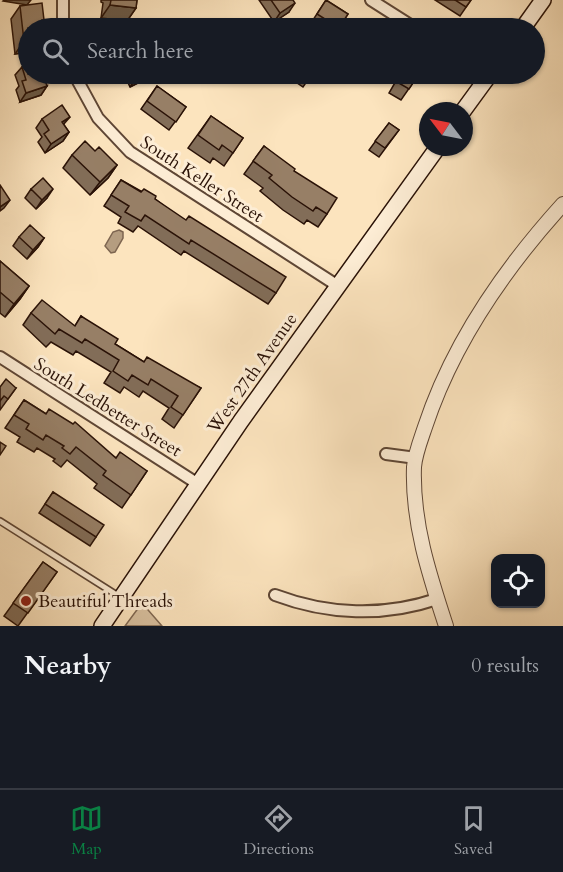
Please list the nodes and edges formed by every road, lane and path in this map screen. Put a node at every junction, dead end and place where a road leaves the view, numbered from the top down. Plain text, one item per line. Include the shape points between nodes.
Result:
1 (63, 0) edge
2 (371, 0) edge
3 (543, 0) edge
4 (63, 18) edge
5 (399, 18) edge
6 (530, 18) edge
7 (79, 84) edge
8 (481, 84) edge
9 (469, 102) edge
10 (432, 156) edge
11 (563, 204) edge
12 (339, 286) junction
13 (0, 357) edge
14 (386, 454) dead end
15 (416, 458) junction
16 (198, 484) junction
17 (0, 521) edge
18 (275, 596) dead end
19 (122, 598) junction
20 (437, 599) junction
21 (102, 626) edge
22 (446, 626) edge

1 - 4 street
2 - 5 street
3 - 6 main road
7 - 12 street, South Keller Street via 98,118 130,152
8 - 9 main road
10 - 12 main road, West 27th Avenue
11 - 15 street via 509,271 456,356 431,408
12 - 16 main road, West 27th Avenue
13 - 16 street, South Ledbetter Street
14 - 15 street
15 - 20 street via 415,508
16 - 19 main road, West 27th Avenue
17 - 19 lane
18 - 20 street via 305,607 374,612
19 - 21 main road, West 27th Avenue
20 - 22 street

